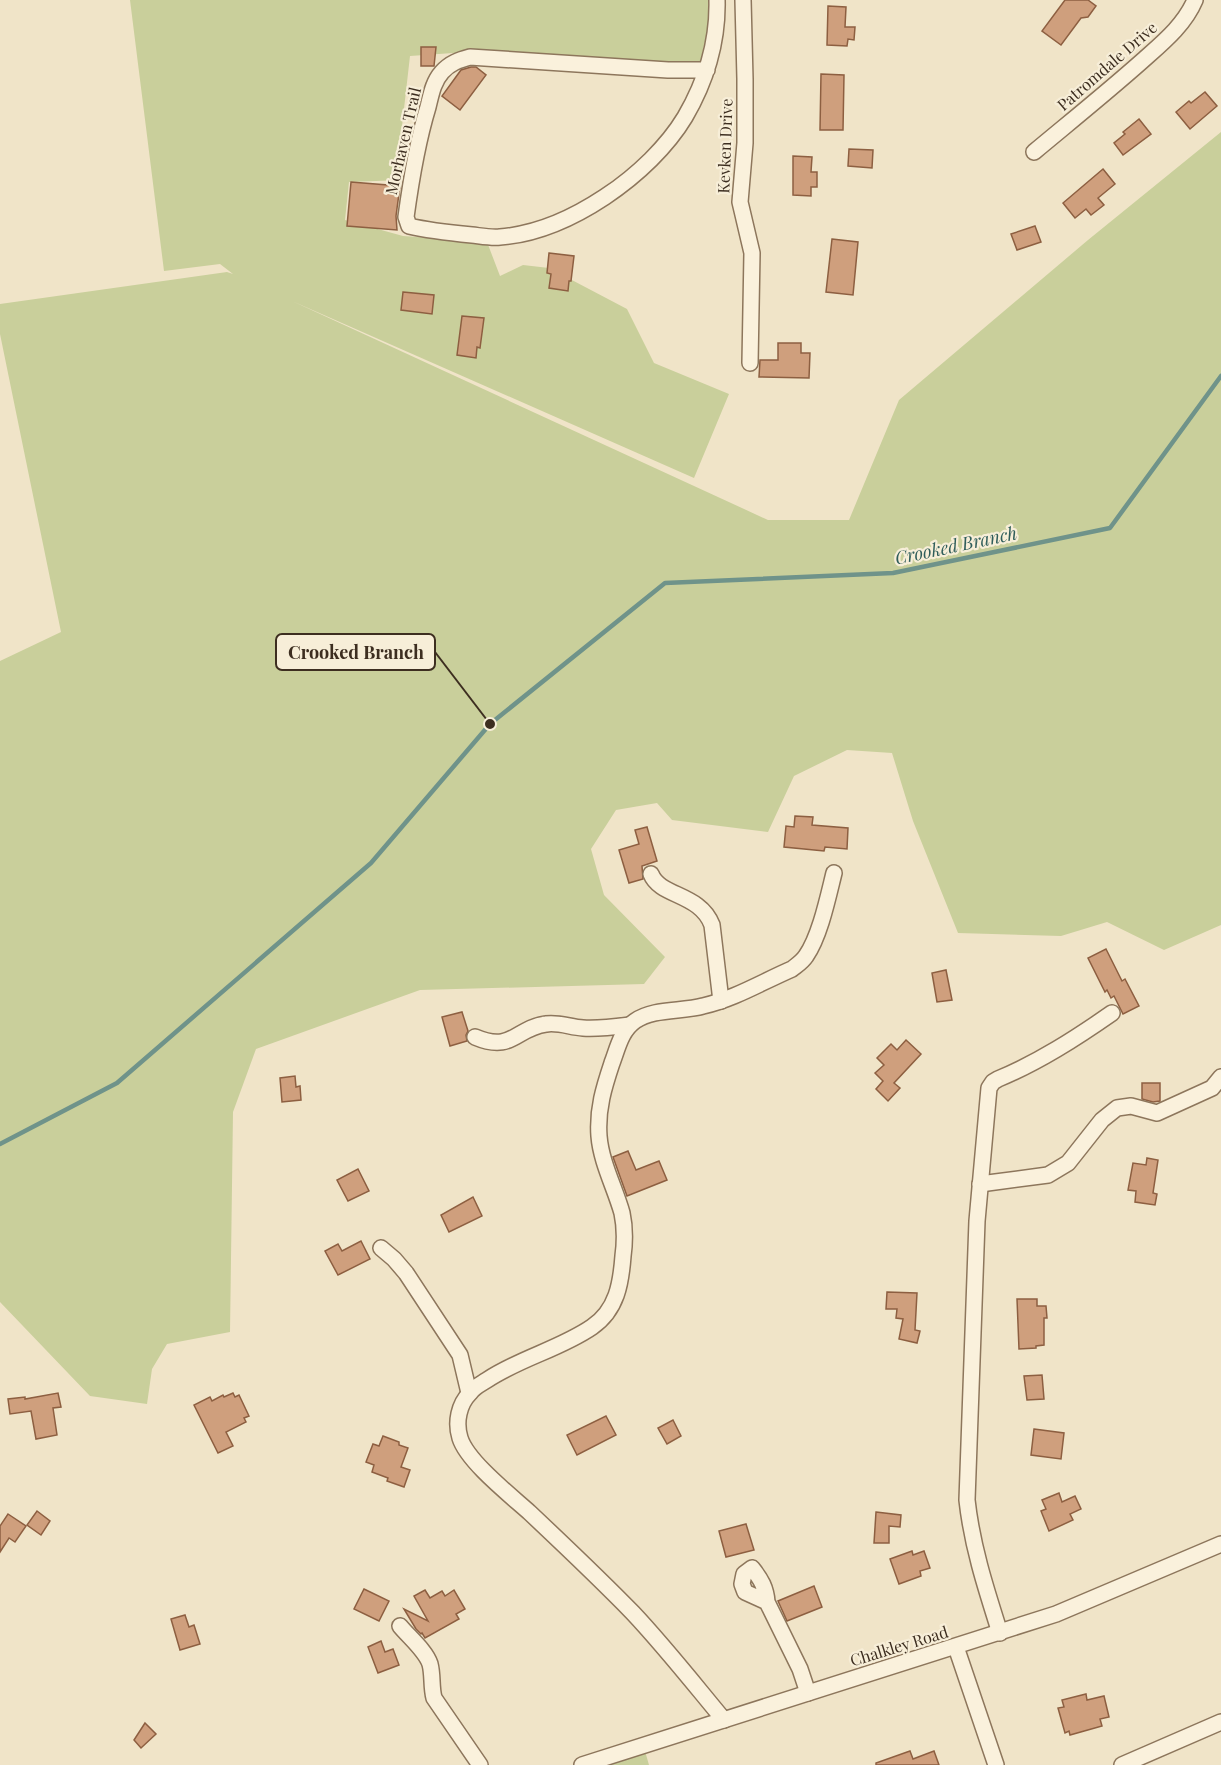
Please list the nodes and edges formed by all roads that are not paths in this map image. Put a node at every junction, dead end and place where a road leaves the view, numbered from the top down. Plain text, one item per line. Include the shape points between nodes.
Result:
1 (717, 0) edge
2 (742, 0) edge
3 (1195, 0) edge
4 (707, 70) junction
5 (1034, 152) dead end
6 (750, 363) dead end
7 (834, 873) dead end
8 (651, 874) dead end
9 (721, 1001) junction
10 (1112, 1013) dead end
11 (630, 1025) junction
12 (475, 1037) dead end
13 (1221, 1077) edge
14 (980, 1184) junction
15 (381, 1248) dead end
16 (469, 1393) junction
17 (1221, 1544) edge
18 (767, 1602) dead end
19 (400, 1626) dead end
20 (1000, 1633) junction
21 (956, 1647) junction
22 (808, 1693) junction
23 (724, 1720) junction
24 (1221, 1722) edge
25 (480, 1765) edge
26 (582, 1765) edge
27 (996, 1765) edge
28 (1122, 1765) edge

1 - 4 street, Morhaven Trail via 714,46
2 - 6 street, Kevken Drive via 745,122 740,202 752,253
3 - 5 street, Patromdale Drive via 1172,34
4 - 4 street, Morhaven Trail via 685,118 653,157 595,204 573,216 547,227 498,237 423,229 406,222 413,165 434,84 458,60 470,57
7 - 9 street via 815,939 801,962
8 - 9 street via 656,883 708,915
9 - 11 street via 649,1014
10 - 14 street via 1037,1061 993,1082 989,1088
11 - 12 street via 580,1028 544,1024 512,1040 498,1042
11 - 16 street via 622,1034 601,1094 598,1115 601,1149 625,1236 617,1295 610,1309 584,1332 496,1374
13 - 14 street via 1212,1088 1157,1113 1131,1106 1117,1108 1102,1120 1068,1163 1048,1176
14 - 20 street via 967,1500 979,1568
15 - 16 street via 406,1273 460,1355
16 - 23 street via 459,1411 459,1436 464,1448 635,1615
17 - 20 street, Chalkley Road via 1056,1614
18 - 22 street
19 - 25 street via 424,1653 434,1698
20 - 21 street, Chalkley Road
21 - 22 street, Chalkley Road
21 - 27 street
22 - 23 street, Chalkley Road
23 - 26 street, Chalkley Road
24 - 28 street

